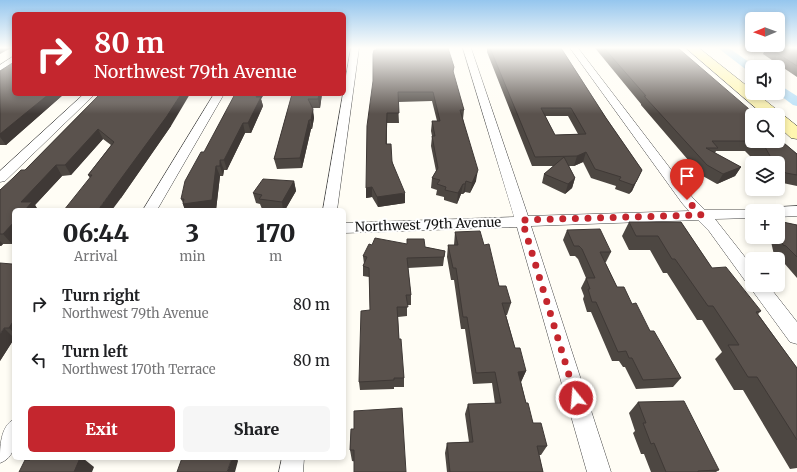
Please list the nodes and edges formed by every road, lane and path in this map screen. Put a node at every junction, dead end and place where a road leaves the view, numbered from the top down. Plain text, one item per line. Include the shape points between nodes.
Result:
1 (352, 70) edge
2 (474, 70) edge
3 (590, 70) edge
4 (719, 70) edge
5 (88, 96) edge
6 (218, 96) edge
7 (765, 108) edge
8 (785, 124) edge
9 (797, 134) edge
10 (0, 178) edge
11 (151, 208) edge
12 (330, 208) edge
13 (797, 211) edge
14 (785, 212) edge
15 (745, 213) edge
16 (701, 215) junction
17 (522, 220) junction
18 (346, 228) edge
19 (745, 269) edge
20 (763, 292) edge
21 (797, 336) edge
22 (12, 433) edge
23 (0, 452) edge
24 (293, 460) edge
25 (291, 472) edge
26 (599, 472) edge

1 - 12 street
2 - 17 street
3 - 16 street via 687,200
4 - 7 street
5 - 10 street
6 - 11 street
8 - 9 street
13 - 14 street
15 - 16 street, Northwest 79th Avenue
16 - 17 street, Northwest 79th Avenue
16 - 19 street via 714,227
17 - 18 street, Northwest 79th Avenue
17 - 26 street
20 - 21 street
22 - 23 street
24 - 25 street

